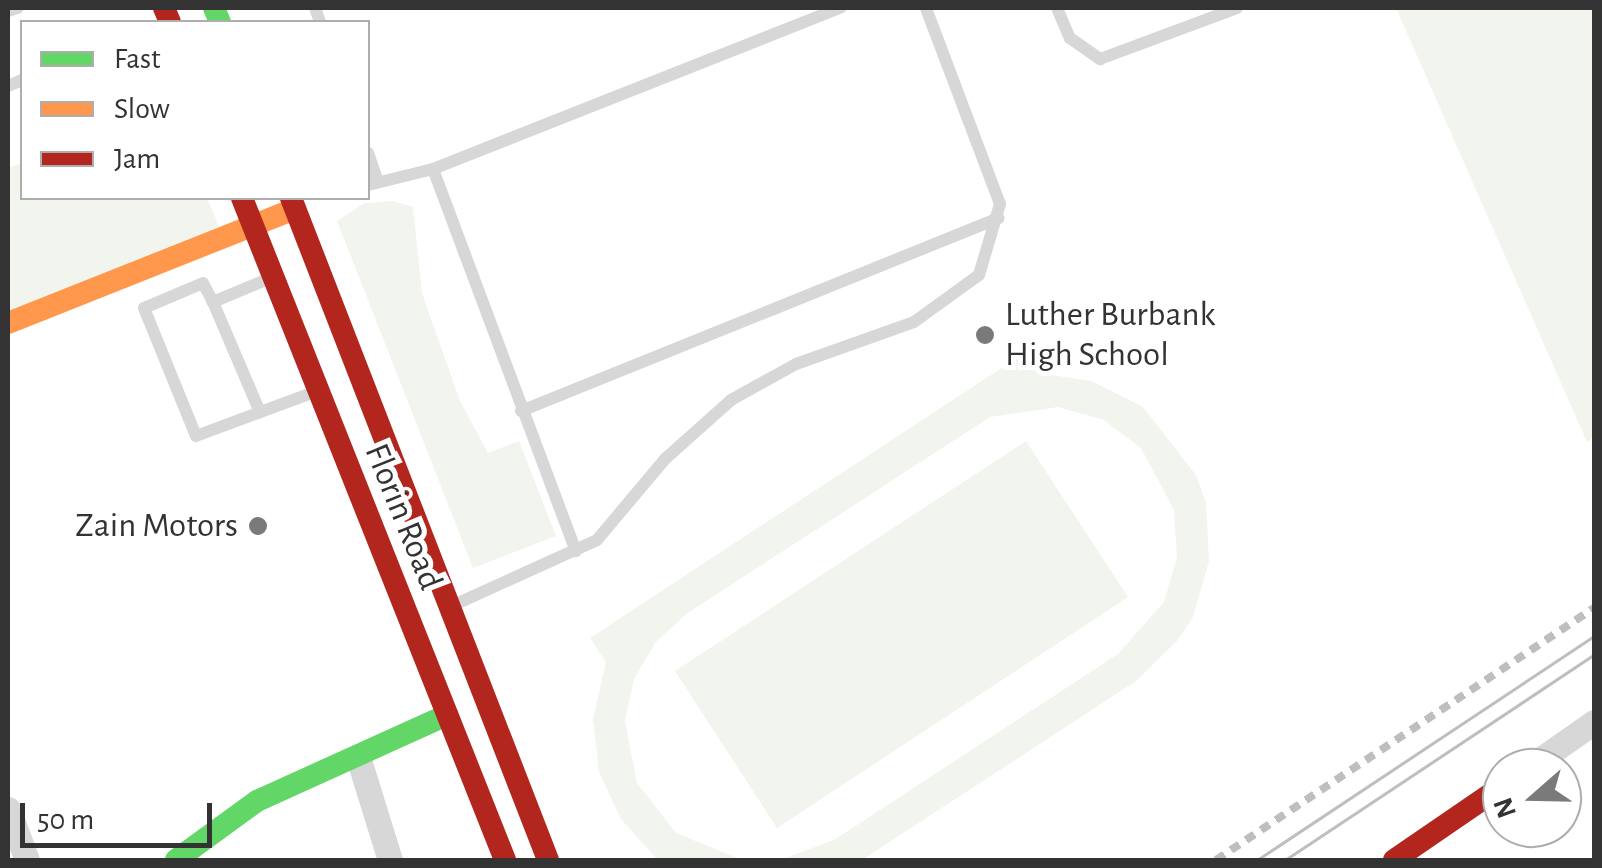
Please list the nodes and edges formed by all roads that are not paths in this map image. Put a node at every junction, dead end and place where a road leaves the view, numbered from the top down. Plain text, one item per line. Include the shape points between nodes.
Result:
1 (18, 8) edge
2 (840, 8) edge
3 (926, 8) edge
4 (1057, 8) edge
5 (1237, 8) edge
6 (8, 11) edge
7 (433, 169) junction
8 (373, 184) edge
9 (243, 200) edge
10 (301, 202) edge
11 (1000, 218) junction
12 (253, 226) junction
13 (273, 278) junction
14 (213, 302) junction
15 (8, 323) edge
16 (316, 391) junction
17 (522, 411) junction
18 (260, 412) junction
19 (576, 551) junction
20 (449, 607) junction
21 (447, 716) junction
22 (1594, 722) edge
23 (504, 747) junction
24 (1557, 748) edge
25 (359, 760) junction
26 (1482, 800) edge
27 (8, 810) edge
28 (27, 860) edge
29 (176, 860) edge
30 (390, 860) edge
31 (504, 860) edge
32 (548, 860) edge
33 (1394, 860) edge

1 - 6 lane
2 - 7 lane
3 - 11 lane via 982,149
4 - 5 lane via 1070,38 1100,59
7 - 8 lane
7 - 17 lane
9 - 12 main road, Florin Road
10 - 12 main road
10 - 20 main road, Florin Road
11 - 17 lane
11 - 19 lane via 978,274 914,322 796,364 731,400 665,459 597,540
12 - 13 main road, Florin Road
12 - 15 main road
13 - 14 lane
13 - 16 main road, Florin Road
14 - 18 lane
14 - 18 lane via 203,284 144,308 196,436
16 - 18 lane
16 - 21 main road, Florin Road
17 - 19 lane
19 - 20 lane
20 - 23 main road, Florin Road
21 - 23 main road
21 - 25 main road
21 - 31 main road, Florin Road
22 - 24 street
23 - 32 main road, Florin Road
25 - 29 main road via 257,800
25 - 30 street
26 - 33 main road
27 - 28 street

